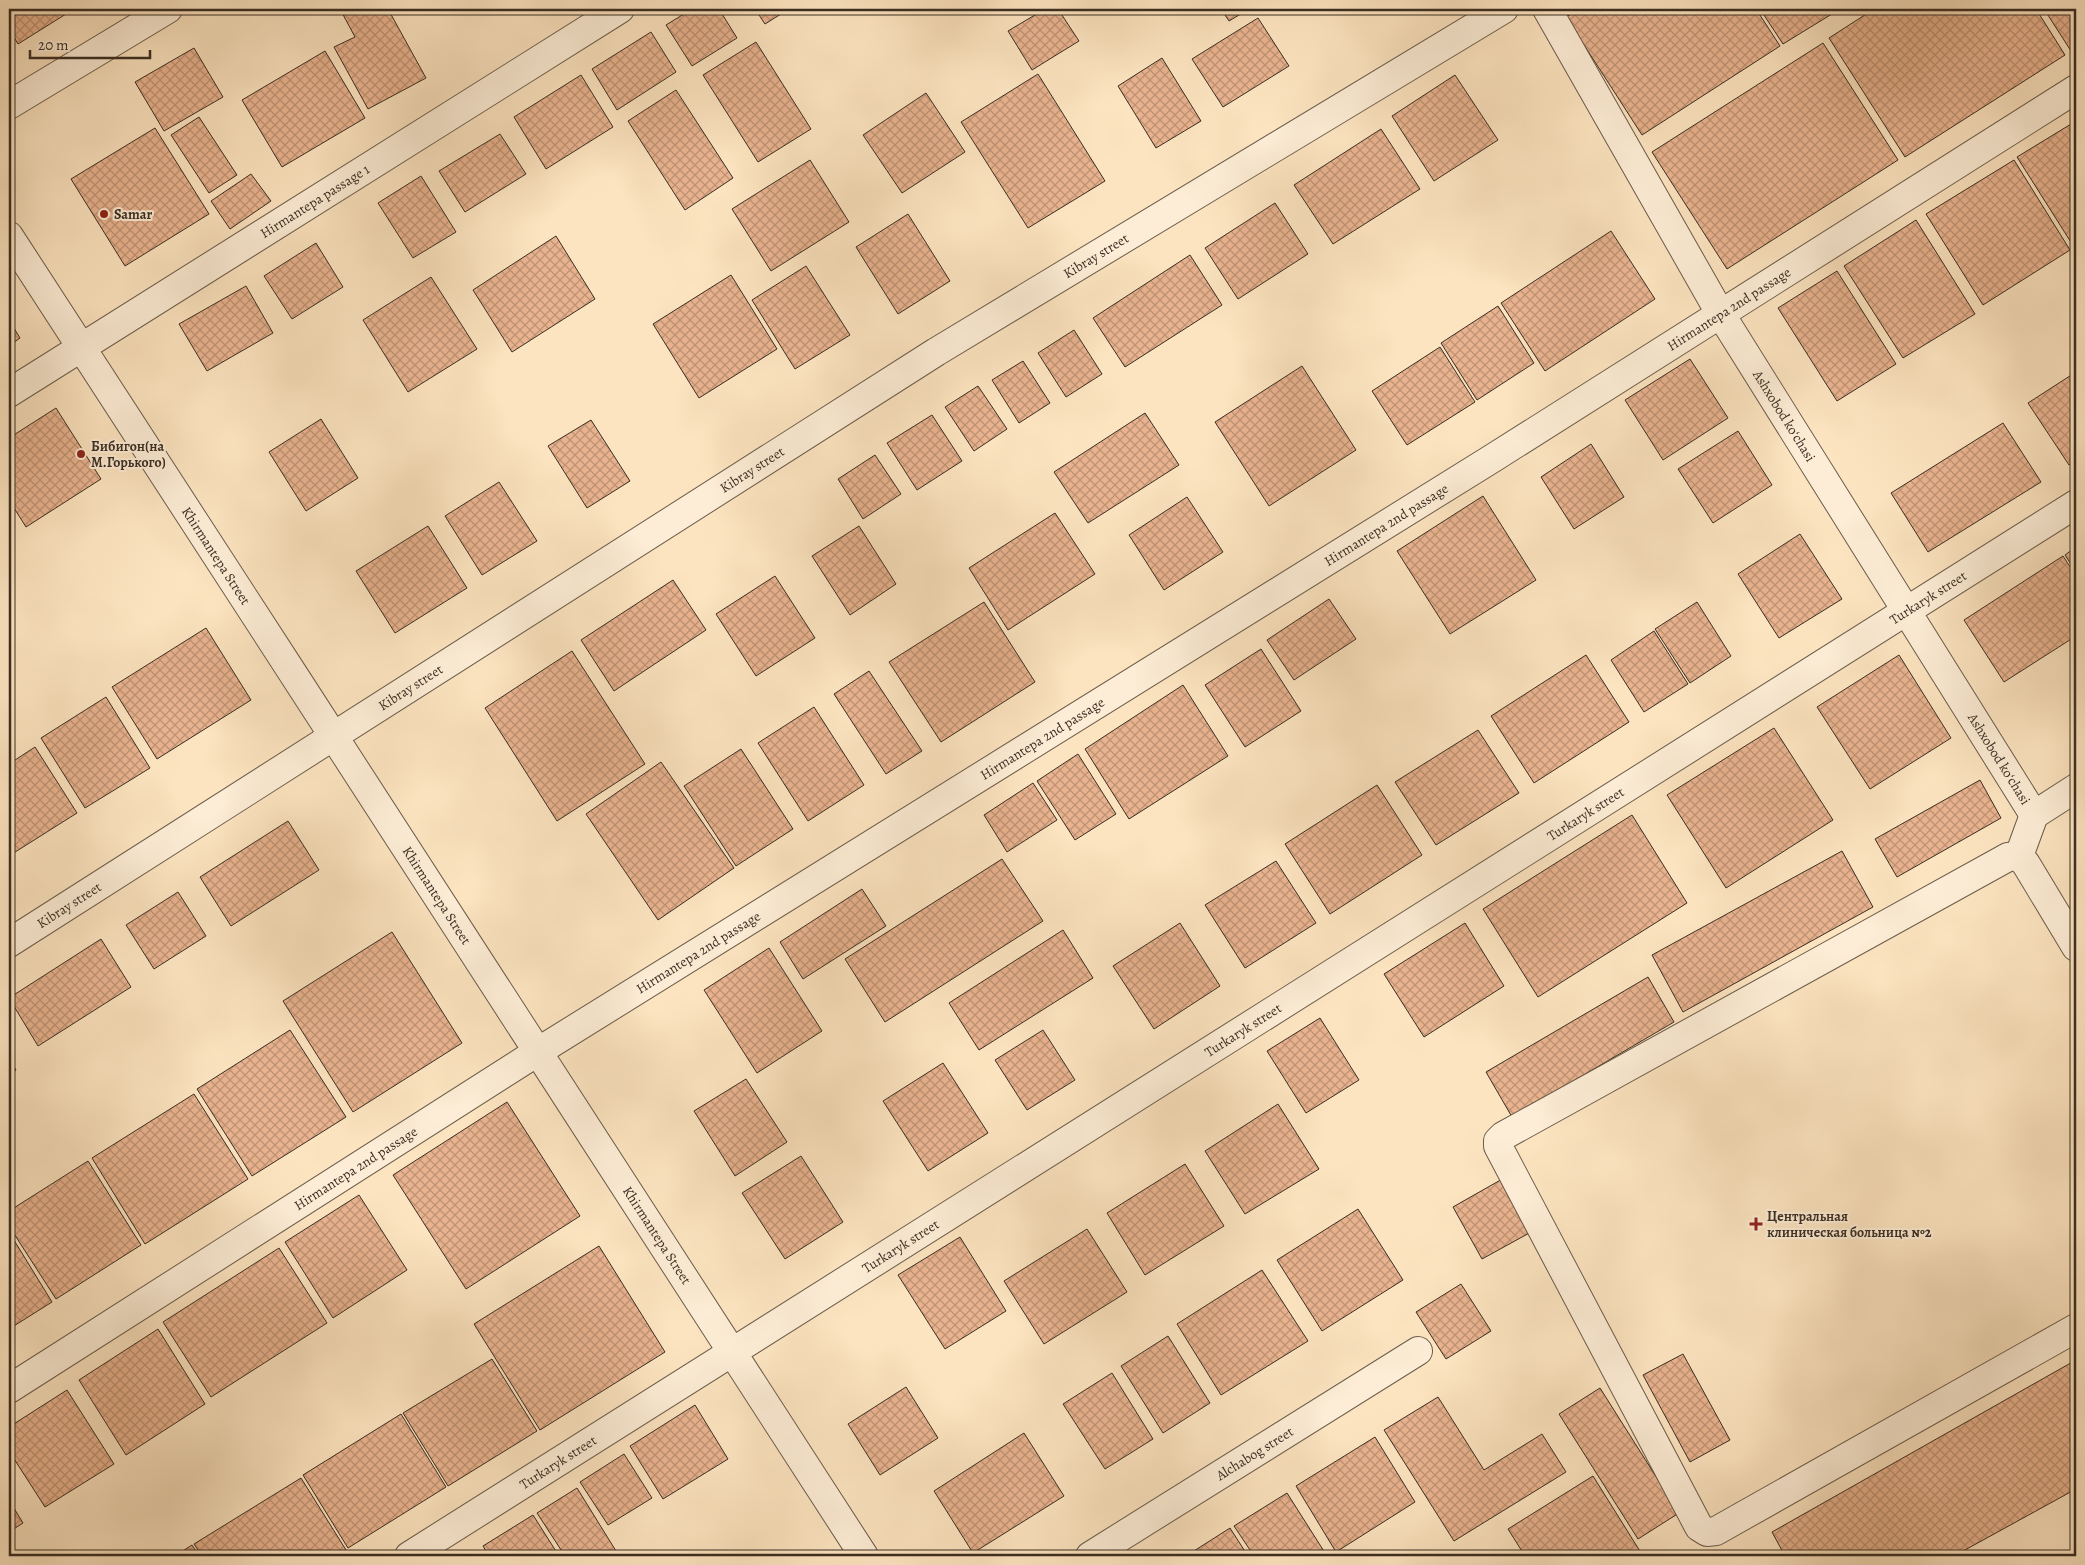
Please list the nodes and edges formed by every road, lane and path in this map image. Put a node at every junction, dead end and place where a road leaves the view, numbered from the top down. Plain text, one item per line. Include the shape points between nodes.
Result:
1 (168, 9) edge
2 (620, 9) edge
3 (1504, 9) edge
4 (1547, 9) edge
5 (2076, 89) edge
6 (9, 105) edge
7 (9, 236) edge
8 (1720, 313) junction
9 (81, 348) junction
10 (9, 393) edge
11 (2076, 504) edge
12 (1908, 612) junction
13 (333, 736) junction
14 (2076, 788) edge
15 (2034, 815) junction
16 (2019, 856) junction
17 (9, 943) edge
18 (2076, 947) edge
19 (539, 1051) junction
20 (2076, 1328) edge
21 (1418, 1351) dead end
22 (733, 1353) junction
23 (9, 1389) edge
24 (409, 1556) edge
25 (864, 1556) edge
26 (1090, 1556) edge

1 - 6 street
2 - 9 street, Hirmantepa passage 1
3 - 13 street, Kibray street via 936,352
4 - 8 street, Ashxobod koʻchasi
5 - 8 street, Hirmantepa 2nd passage
7 - 9 street, Khirmаntepa Street
8 - 12 street, Ashxobod koʻchasi
8 - 19 street, Hirmantepa 2nd passage via 1468,474
9 - 10 street, Hirmantepa passage 1
9 - 13 street, Khirmаntepa Street
11 - 12 street, Turkaryk street
12 - 15 street, Ashxobod koʻchasi
12 - 22 street, Turkaryk street
13 - 17 street, Kibray street
13 - 19 street, Khirmаntepa Street
14 - 15 street
15 - 16 street
16 - 18 street
16 - 20 street via 2008,857 1503,1136 1498,1146 1699,1527 1707,1532 1724,1527
19 - 22 street, Khirmаntepa Street
19 - 23 street, Hirmantepa 2nd passage
21 - 26 street, Alchabog street
22 - 24 street, Turkaryk street
22 - 25 street, Khirmаntepa Street

